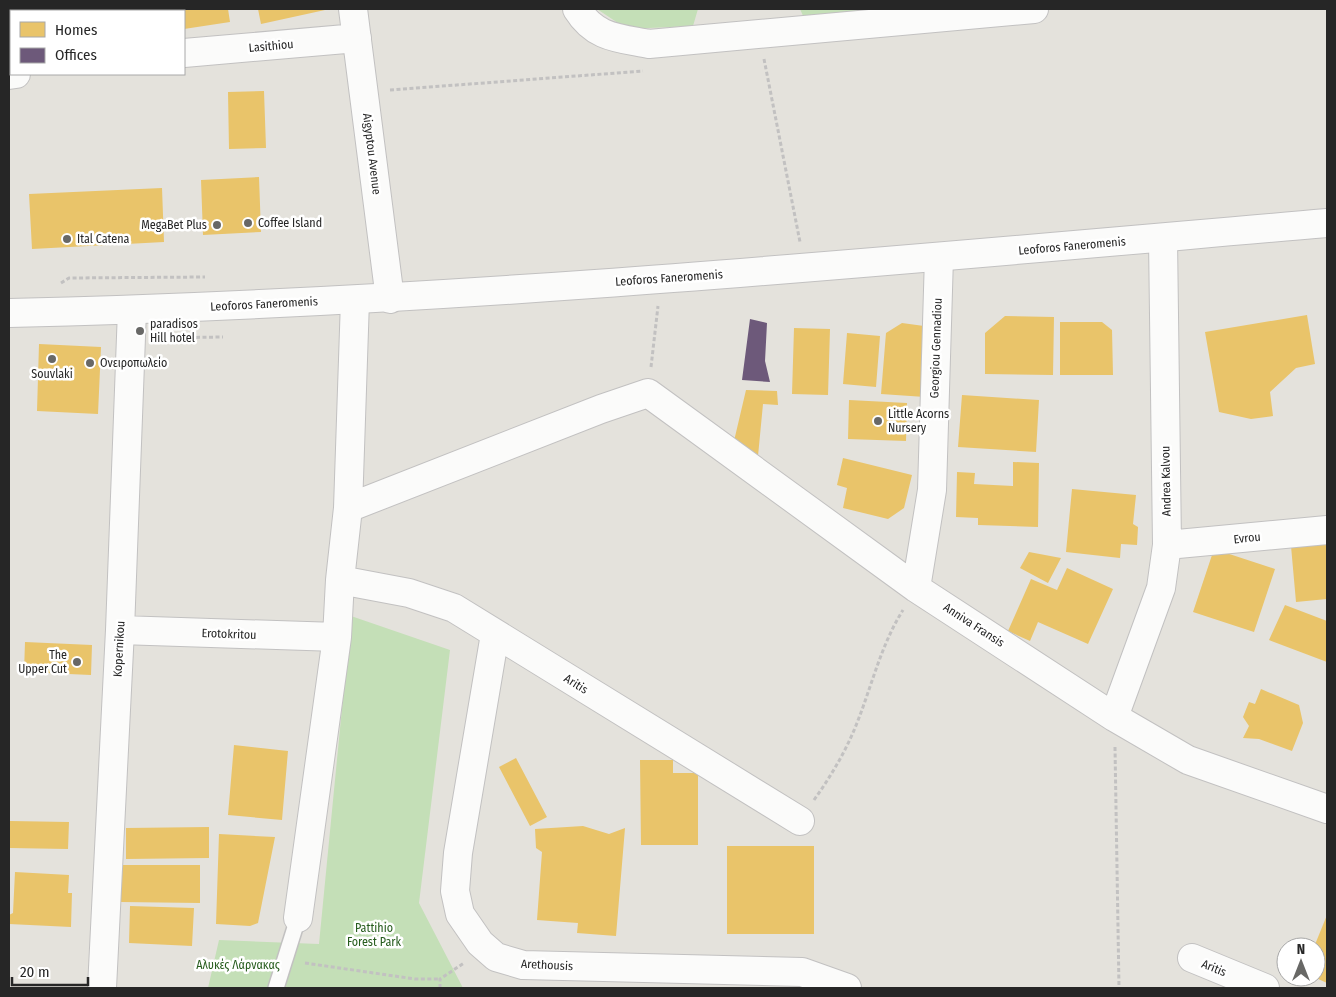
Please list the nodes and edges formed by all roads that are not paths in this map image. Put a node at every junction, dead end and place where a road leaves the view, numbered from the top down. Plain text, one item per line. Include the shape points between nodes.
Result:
1 (353, 9) edge
2 (577, 9) edge
3 (1030, 9) edge
4 (358, 38) junction
5 (185, 53) edge
6 (1327, 223) edge
7 (1163, 238) junction
8 (939, 257) junction
9 (390, 299) junction
10 (355, 300) junction
11 (132, 310) junction
12 (9, 314) edge
13 (348, 508) junction
14 (1327, 530) edge
15 (1167, 545) junction
16 (340, 580) junction
17 (916, 588) junction
18 (120, 630) junction
19 (495, 634) junction
20 (337, 637) junction
21 (1114, 717) junction
22 (1327, 809) edge
23 (800, 821) road end
24 (298, 918) joint
25 (1192, 958) dead end
26 (102, 988) edge
27 (276, 988) edge
28 (847, 988) edge
29 (1265, 988) edge

1 - 4 street, Aigyptou Avenue
2 - 3 street via 586,24 608,36 649,44
4 - 5 street, Lasithiou
4 - 9 street, Aigyptou Avenue
6 - 7 street, Leoforos Faneromenis
7 - 8 street, Leoforos Faneromenis
7 - 15 street, Andrea Kalvou
8 - 9 street, Leoforos Faneromenis
8 - 17 street, Georgiou Gennadiou via 932,490
9 - 10 street, Leoforos Faneromenis
10 - 11 street, Leoforos Faneromenis
10 - 13 street
11 - 12 street, Leoforos Faneromenis
11 - 18 street, Kopernikou
13 - 16 street
13 - 17 street, Anniva Fransis via 648,393
14 - 15 street, Evrou
15 - 21 street, Andrea Kalvou via 1161,588
16 - 19 street, Aritis via 410,593 454,608
16 - 20 street
17 - 21 street, Anniva Fransis
18 - 20 street, Erotokritou
18 - 26 street, Kopernikou
19 - 23 street, Aritis
19 - 28 street, Arethousis via 454,891 460,914 480,943 496,957 523,965 802,972
20 - 24 street
21 - 22 street, Anniva Fransis via 1188,760
24 - 27 lane
25 - 29 street, Aritis

